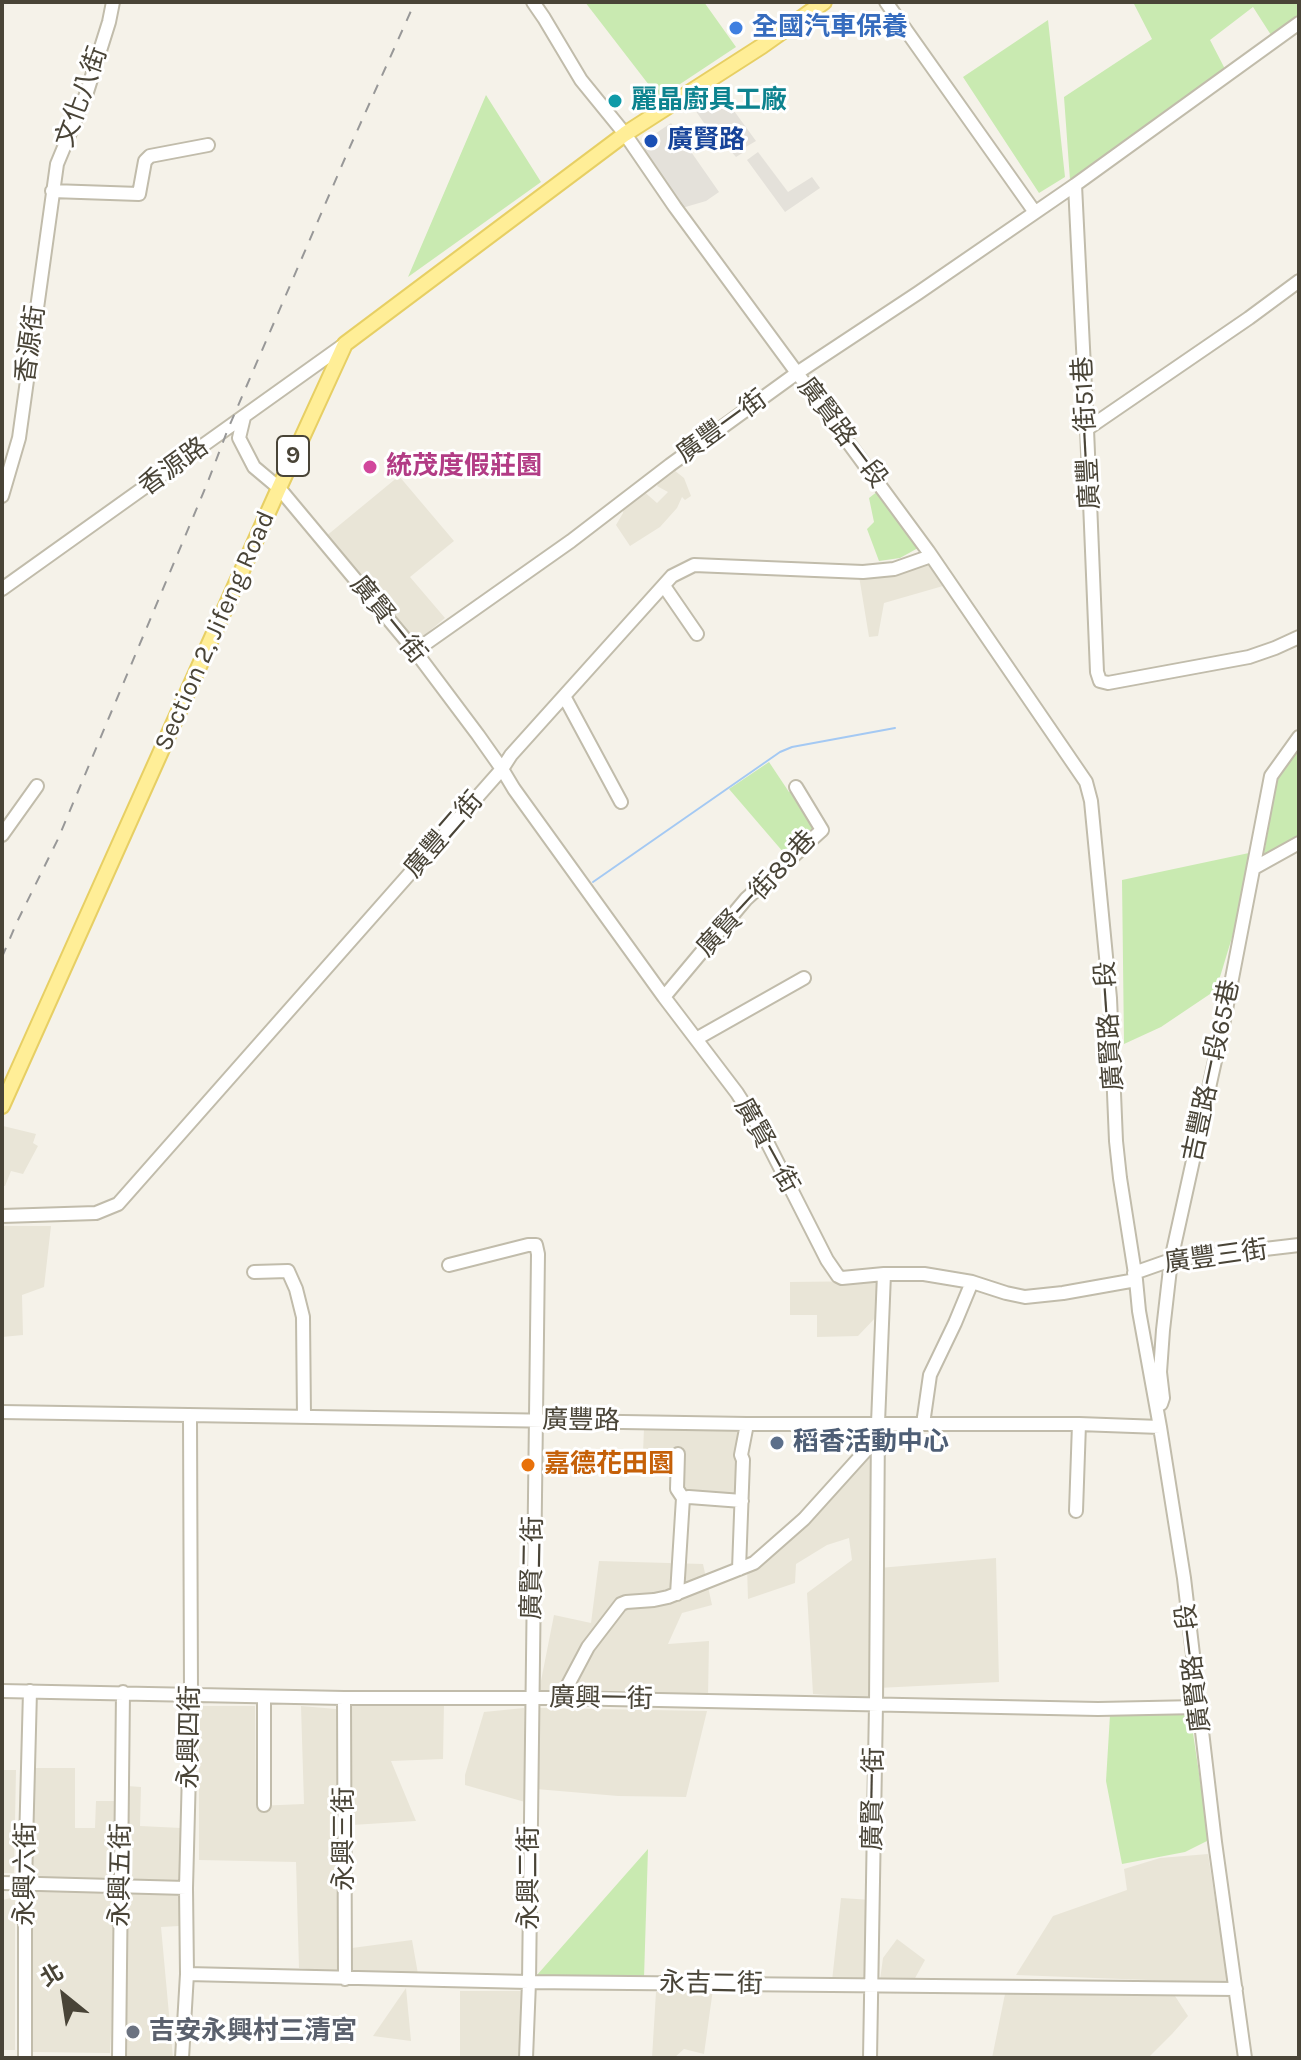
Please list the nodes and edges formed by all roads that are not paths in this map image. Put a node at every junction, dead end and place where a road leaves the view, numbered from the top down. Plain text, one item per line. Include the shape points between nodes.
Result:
1 (113, 2) edge
2 (533, 2) edge
3 (824, 2) edge
4 (886, 2) edge
5 (1299, 23) edge
6 (625, 134) junction
7 (208, 145) dead end
8 (1075, 185) junction
9 (52, 191) junction
10 (1034, 211) junction
11 (1299, 281) edge
12 (345, 344) junction
13 (797, 373) junction
14 (244, 417) junction
15 (1087, 429) junction
16 (279, 488) junction
17 (2, 496) edge
18 (931, 556) junction
19 (664, 586) junction
20 (2, 589) edge
21 (697, 634) dead end
22 (1299, 637) edge
23 (415, 651) junction
24 (564, 696) junction
25 (1299, 737) edge
26 (502, 769) junction
27 (37, 786) dead end
28 (796, 787) dead end
29 (621, 802) dead end
30 (2, 835) edge
31 (1299, 843) edge
32 (1254, 868) junction
33 (804, 978) dead end
34 (664, 997) junction
35 (696, 1039) junction
36 (2, 1106) edge
37 (2, 1216) edge
38 (1299, 1245) edge
39 (1171, 1260) junction
40 (449, 1265) dead end
41 (254, 1272) dead end
42 (884, 1274) junction
43 (1135, 1277) junction
44 (972, 1282) junction
45 (2, 1412) edge
46 (190, 1416) junction
47 (304, 1417) junction
48 (536, 1420) junction
49 (1159, 1421) junction
50 (878, 1423) junction
51 (747, 1424) junction
52 (923, 1424) junction
53 (1079, 1424) junction
54 (878, 1437) junction
55 (678, 1454) dead end
56 (683, 1498) junction
57 (742, 1501) junction
58 (1076, 1511) dead end
59 (739, 1569) junction
60 (677, 1594) junction
61 (2, 1691) edge
62 (30, 1691) junction
63 (123, 1692) junction
64 (191, 1694) junction
65 (264, 1697) junction
66 (344, 1698) junction
67 (531, 1698) junction
68 (561, 1698) junction
69 (876, 1704) junction
70 (1199, 1707) junction
71 (264, 1805) dead end
72 (2, 1883) edge
73 (25, 1883) junction
74 (122, 1886) junction
75 (186, 1888) junction
76 (187, 1974) junction
77 (345, 1979) junction
78 (529, 1982) junction
79 (871, 1985) junction
80 (1236, 1989) junction
81 (25, 2058) edge
82 (119, 2058) edge
83 (182, 2058) edge
84 (526, 2058) edge
85 (870, 2058) edge
86 (1245, 2058) edge

1 - 9 street, 文化八街
2 - 6 street, 廣賢路一段 via 581,80
3 - 6 main road, Section 2, Jifeng Road / 9
4 - 10 street
5 - 8 street, 廣豐一街
6 - 12 main road, Section 2, Jifeng Road / 9
6 - 13 street, 廣賢路一段
7 - 9 street via 150,156 139,194
8 - 10 street, 廣豐一街
8 - 15 street, 廣豐一街51巷
9 - 17 street, 香源街 via 19,438
10 - 13 street, 廣豐一街
11 - 15 street
12 - 14 street, 香源路
12 - 16 main road, Section 2, Jifeng Road / 9
13 - 18 street, 廣賢路一段
13 - 23 street, 廣豐一街
14 - 16 street, 廣賢一街 via 239,438 254,467
14 - 20 street, 香源路
15 - 22 street, 廣豐一街51巷 via 1100,681 1249,657
16 - 23 street, 廣賢一街
16 - 36 main road, Section 2, Jifeng Road / 9
18 - 19 street, 廣豐二街 via 908,566 863,572 694,565
18 - 43 street, 廣賢路一段 via 1086,782 1110,998 1117,1153
19 - 21 street
19 - 24 street, 廣豐二街
23 - 26 street, 廣賢一街
24 - 26 street, 廣豐二街
24 - 29 street
25 - 32 street, 吉豐路一段65巷 via 1271,776
26 - 34 street, 廣賢一街
26 - 37 street, 廣豐二街 via 118,1204 96,1213
27 - 30 street
28 - 34 street, 廣賢一街89巷 via 822,830 746,899
31 - 32 street
32 - 39 street, 吉豐路一段65巷
33 - 35 street
34 - 35 street, 廣賢一街
35 - 42 street, 廣賢一街 via 754,1120 838,1276
38 - 39 street, 廣豐三街
39 - 43 street, 廣豐三街
39 - 49 street, 吉豐路一段65巷
40 - 48 street, 廣賢二街 via 536,1245
41 - 47 street via 288,1271 296,1289 303,1317
42 - 44 street, 廣豐三街
42 - 50 street, 廣賢一街
43 - 44 street, 廣豐三街 via 1025,1297
43 - 49 street, 廣賢路一段
44 - 52 street via 930,1375
45 - 46 street, 廣豐路
46 - 47 street, 廣豐路
46 - 64 street, 永興四街
47 - 48 street, 廣豐路
48 - 51 street, 廣豐路
48 - 67 street, 廣賢二街
49 - 53 street, 廣豐路
49 - 70 street, 廣賢路一段
50 - 51 street, 廣豐路
50 - 52 street, 廣豐路
50 - 54 street, 廣賢一街
51 - 57 street
52 - 53 street, 廣豐路
53 - 58 street
54 - 59 street via 789,1535
54 - 69 street, 廣賢一街
55 - 56 street via 677,1489
56 - 57 street
56 - 60 street
57 - 59 street
59 - 60 street
60 - 68 street via 621,1604 588,1647
61 - 62 street, 廣興一街
62 - 63 street, 廣興一街
62 - 73 street, 永興六街
63 - 64 street, 廣興一街
63 - 74 street, 永興五街
64 - 65 street, 廣興一街
64 - 75 street, 永興四街
65 - 66 street, 廣興一街
65 - 71 street
66 - 67 street, 廣興一街
66 - 77 street, 永興三街
67 - 68 street, 廣興一街
67 - 78 street, 永興二街
68 - 69 street, 廣興一街
69 - 70 street, 廣興一街
69 - 79 street, 廣賢一街
70 - 80 street, 廣賢路一段
72 - 73 street
73 - 74 street
73 - 81 street, 永興六街
74 - 75 street
74 - 82 street, 永興五街
75 - 76 street, 永興四街
76 - 77 street, 永吉二街
76 - 83 street, 永興四街
77 - 78 street, 永吉二街
78 - 79 street, 永吉二街
78 - 84 street, 永興二街
79 - 80 street, 永吉二街
79 - 85 street, 廣賢一街
80 - 86 street, 廣賢路一段

